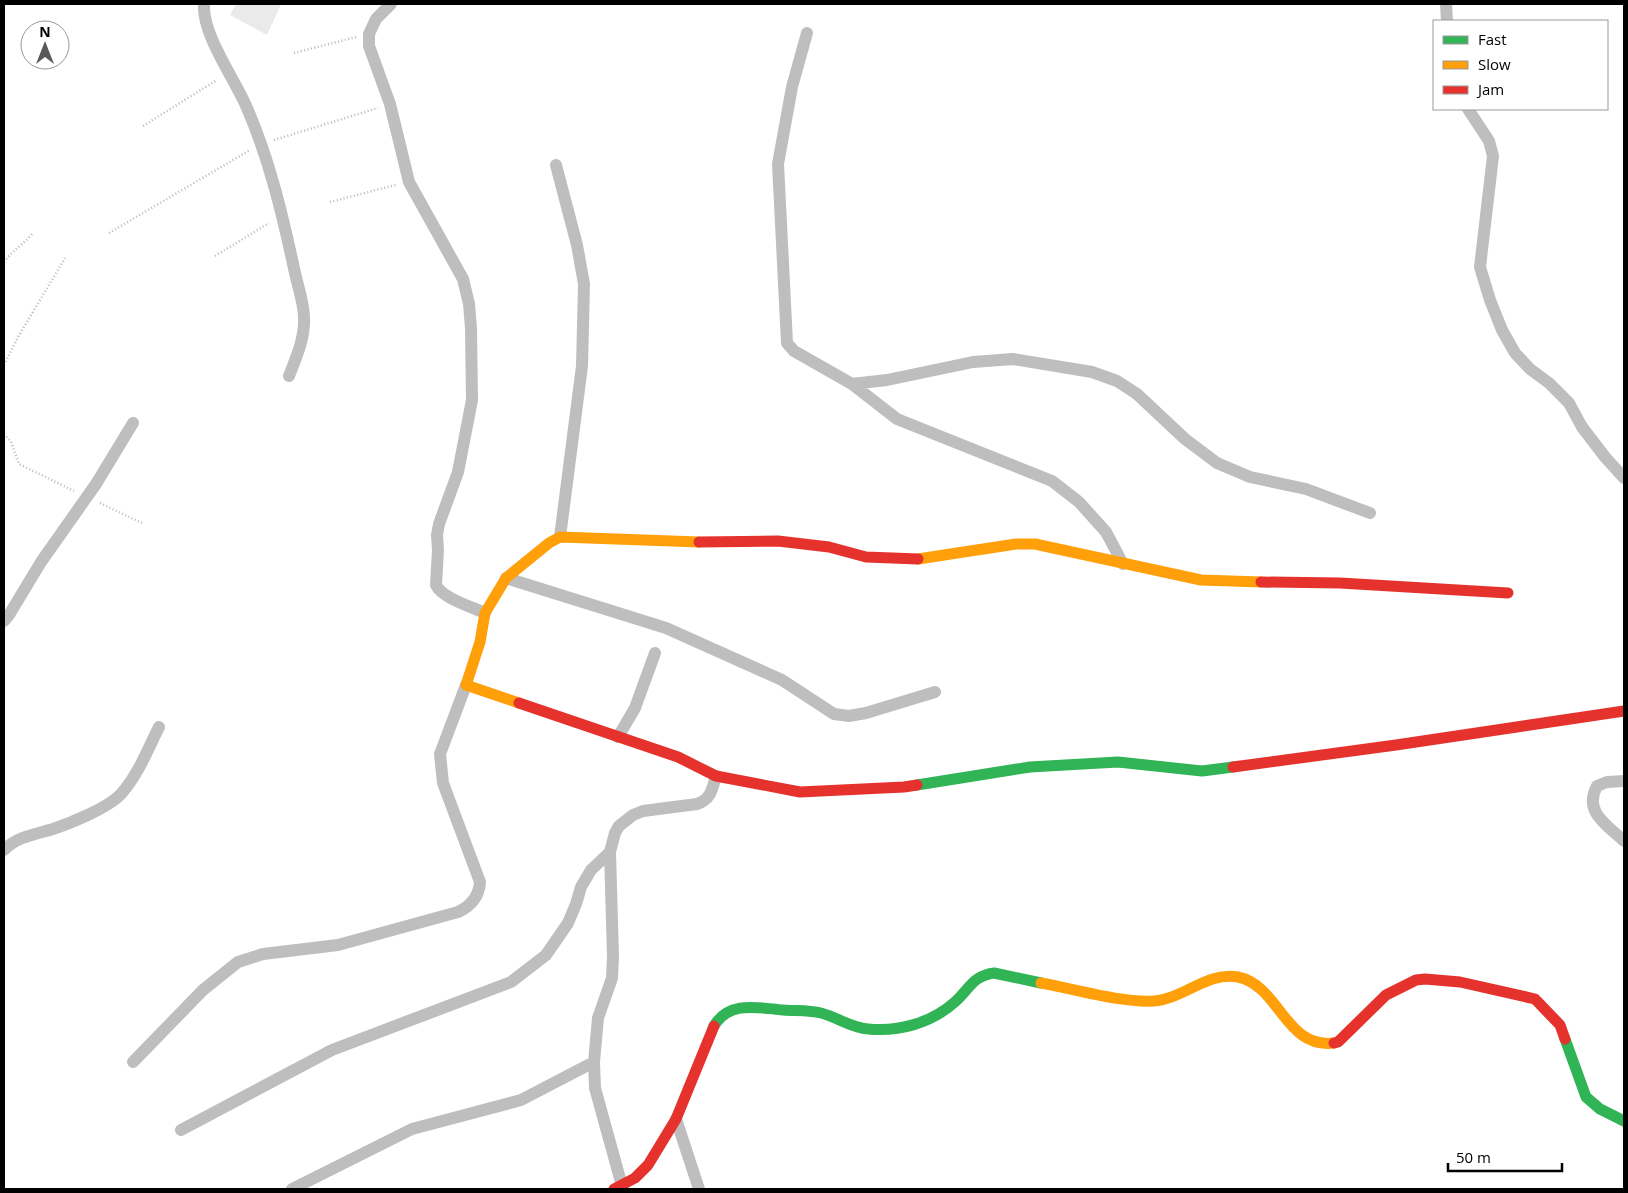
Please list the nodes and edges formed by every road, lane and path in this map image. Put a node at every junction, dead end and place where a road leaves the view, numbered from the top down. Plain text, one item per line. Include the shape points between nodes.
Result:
1 (204, 4) edge
2 (391, 4) edge
3 (1446, 4) edge
4 (1447, 20) edge
5 (807, 33) dead end
6 (369, 34) junction
7 (294, 53) dead end
8 (230, 73) junction
9 (390, 104) junction
10 (1469, 110) edge
11 (143, 126) dead end
12 (261, 145) junction
13 (556, 165) dead end
14 (409, 182) junction
15 (330, 202) dead end
16 (283, 217) junction
17 (33, 233) dead end
18 (109, 233) dead end
19 (215, 256) dead end
20 (65, 258) dead end
21 (4, 262) edge
22 (4, 366) edge
23 (289, 376) dead end
24 (852, 384) junction
25 (133, 423) dead end
26 (4, 434) edge
27 (1624, 478) edge
28 (87, 497) junction
29 (1370, 513) dead end
30 (142, 524) dead end
31 (560, 537) junction
32 (1123, 564) junction
33 (506, 578) junction
34 (1508, 593) dead end
35 (486, 613) junction
36 (4, 621) edge
37 (655, 653) dead end
38 (466, 685) junction
39 (935, 692) dead end
40 (1624, 711) edge
41 (159, 727) dead end
42 (618, 737) junction
43 (716, 776) junction
44 (1624, 781) edge
45 (1624, 841) edge
46 (4, 850) edge
47 (610, 852) junction
48 (133, 1062) dead end
49 (594, 1062) junction
50 (676, 1119) junction
51 (1624, 1121) edge
52 (181, 1130) dead end
53 (618, 1188) edge
54 (292, 1189) edge
55 (699, 1189) edge

1 - 8 street via 208,31
2 - 6 street via 376,19
3 - 4 street
5 - 24 street via 792,86 778,164 787,343 794,351
6 - 7 path
6 - 9 street via 369,46
8 - 11 path
8 - 12 street
9 - 12 path
9 - 14 street
10 - 27 street via 1489,141 1492,156 1480,267 1502,330 1530,369 1568,403 1582,427
12 - 16 street
12 - 18 path
13 - 31 street via 584,284 582,366
14 - 15 path
14 - 35 street via 463,279 471,328 472,400 458,472 437,534 436,585 453,599
16 - 19 path
16 - 23 street via 304,317 301,343
17 - 21 path
20 - 22 path
24 - 29 street via 973,362 1013,359 1092,372 1117,381 1137,394 1185,439 1217,462 1250,477 1306,489
24 - 32 street via 897,419 1052,481 1079,502 1106,532
25 - 28 street
26 - 28 path via 11,442 19,464
28 - 30 path
28 - 36 street
31 - 32 street via 683,542 778,541 829,546 866,557 919,559 1035,544
31 - 33 street
32 - 34 street via 1201,580 1340,583
33 - 35 street
33 - 39 street via 666,628 782,680 834,714 866,713
35 - 38 street
37 - 42 street via 635,708
38 - 42 street
38 - 48 street via 440,754 440,767 480,882 471,904 458,912 338,945 263,954 238,962 203,990
40 - 43 street via 1202,771 1118,762 1030,767 904,787 800,792
41 - 46 street via 140,766 120,795 66,824 16,841
42 - 43 street via 678,757
43 - 47 street via 710,795 703,802 643,811 625,820 615,833
44 - 45 street via 1597,786 1592,794 1595,813
47 - 49 street via 612,978 598,1018
47 - 52 street via 591,870 568,923 546,955 511,982 332,1050
49 - 53 street via 595,1088
49 - 54 street via 521,1100 412,1129
50 - 51 street via 720,1015 744,1007 821,1014 866,1029 892,1029 914,1025 936,1015 955,1001 976,978 994,973 1143,1000 1164,1000 1213,980 1236,977 1256,987 1300,1035 1318,1043 1338,1042 1386,995 1416,980 1460,982 1526,996 1535,999 1560,1025 1586,1097 1600,1109
50 - 53 street via 648,1164 635,1178
50 - 55 street

